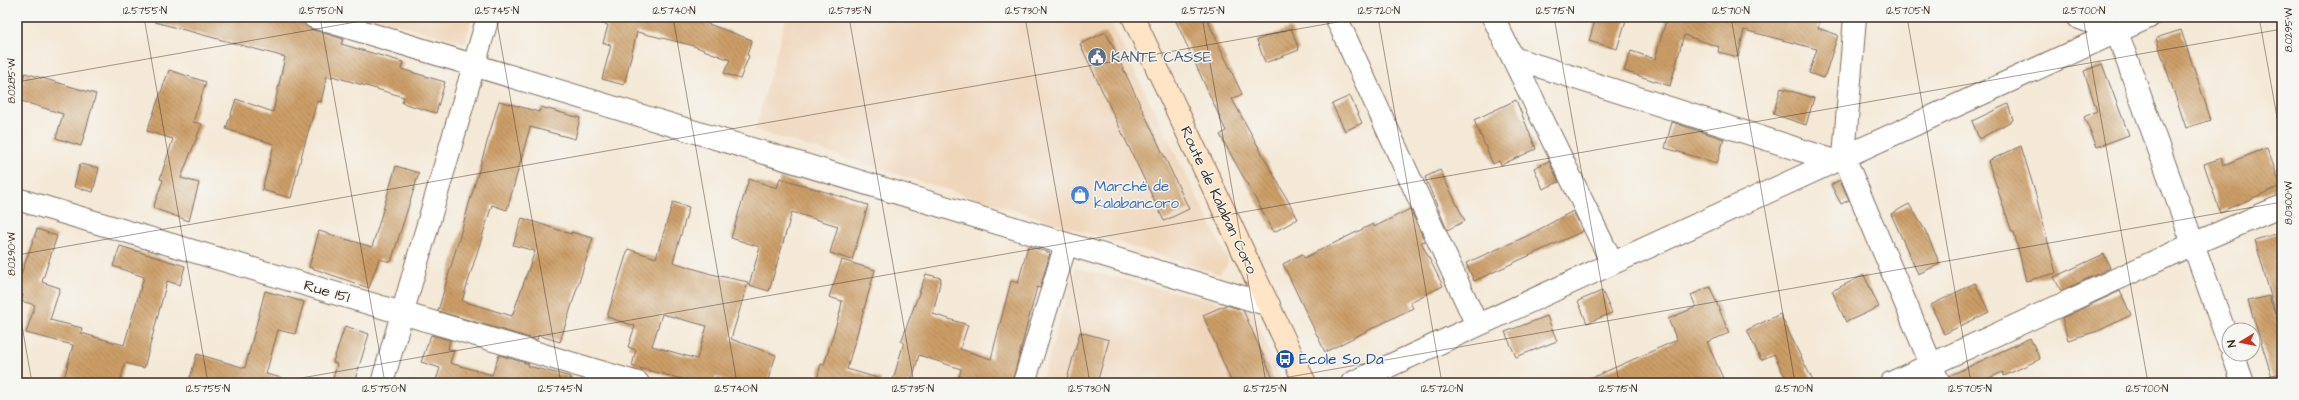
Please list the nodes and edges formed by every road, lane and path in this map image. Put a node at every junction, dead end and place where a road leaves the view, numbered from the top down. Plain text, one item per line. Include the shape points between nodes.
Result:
1 (314, 17) edge
2 (488, 17) edge
3 (1133, 17) edge
4 (1336, 17) edge
5 (1493, 17) edge
6 (1854, 17) edge
7 (2077, 17) edge
8 (2149, 17) edge
9 (2123, 26) edge
10 (1513, 58) junction
11 (474, 66) junction
12 (1840, 159) junction
13 (17, 199) edge
14 (2282, 206) edge
15 (1066, 244) junction
16 (2193, 244) junction
17 (1612, 264) junction
18 (1269, 305) junction
19 (402, 313) junction
20 (2221, 322) edge
21 (1477, 326) junction
22 (2235, 362) edge
23 (1935, 373) edge
24 (382, 383) edge
25 (638, 383) edge
26 (1024, 383) edge
27 (1305, 383) edge
28 (1352, 383) edge
29 (1891, 383) edge
30 (2243, 383) edge

1 - 11 street
2 - 11 street
3 - 18 main road, Route de Kalaban Coro
4 - 21 street
5 - 10 street
6 - 12 street
7 - 9 street
8 - 9 street
9 - 12 street
9 - 16 street
10 - 12 street
10 - 17 street
11 - 15 street
11 - 19 street
12 - 17 street
12 - 23 street
13 - 19 street, Rue 151
14 - 16 street
15 - 18 street
15 - 26 street
16 - 20 street
16 - 23 street
17 - 21 street
18 - 27 main road, Route de Kalaban Coro
19 - 24 street
19 - 25 street, Rue 151
21 - 28 street
22 - 30 street
23 - 29 street

